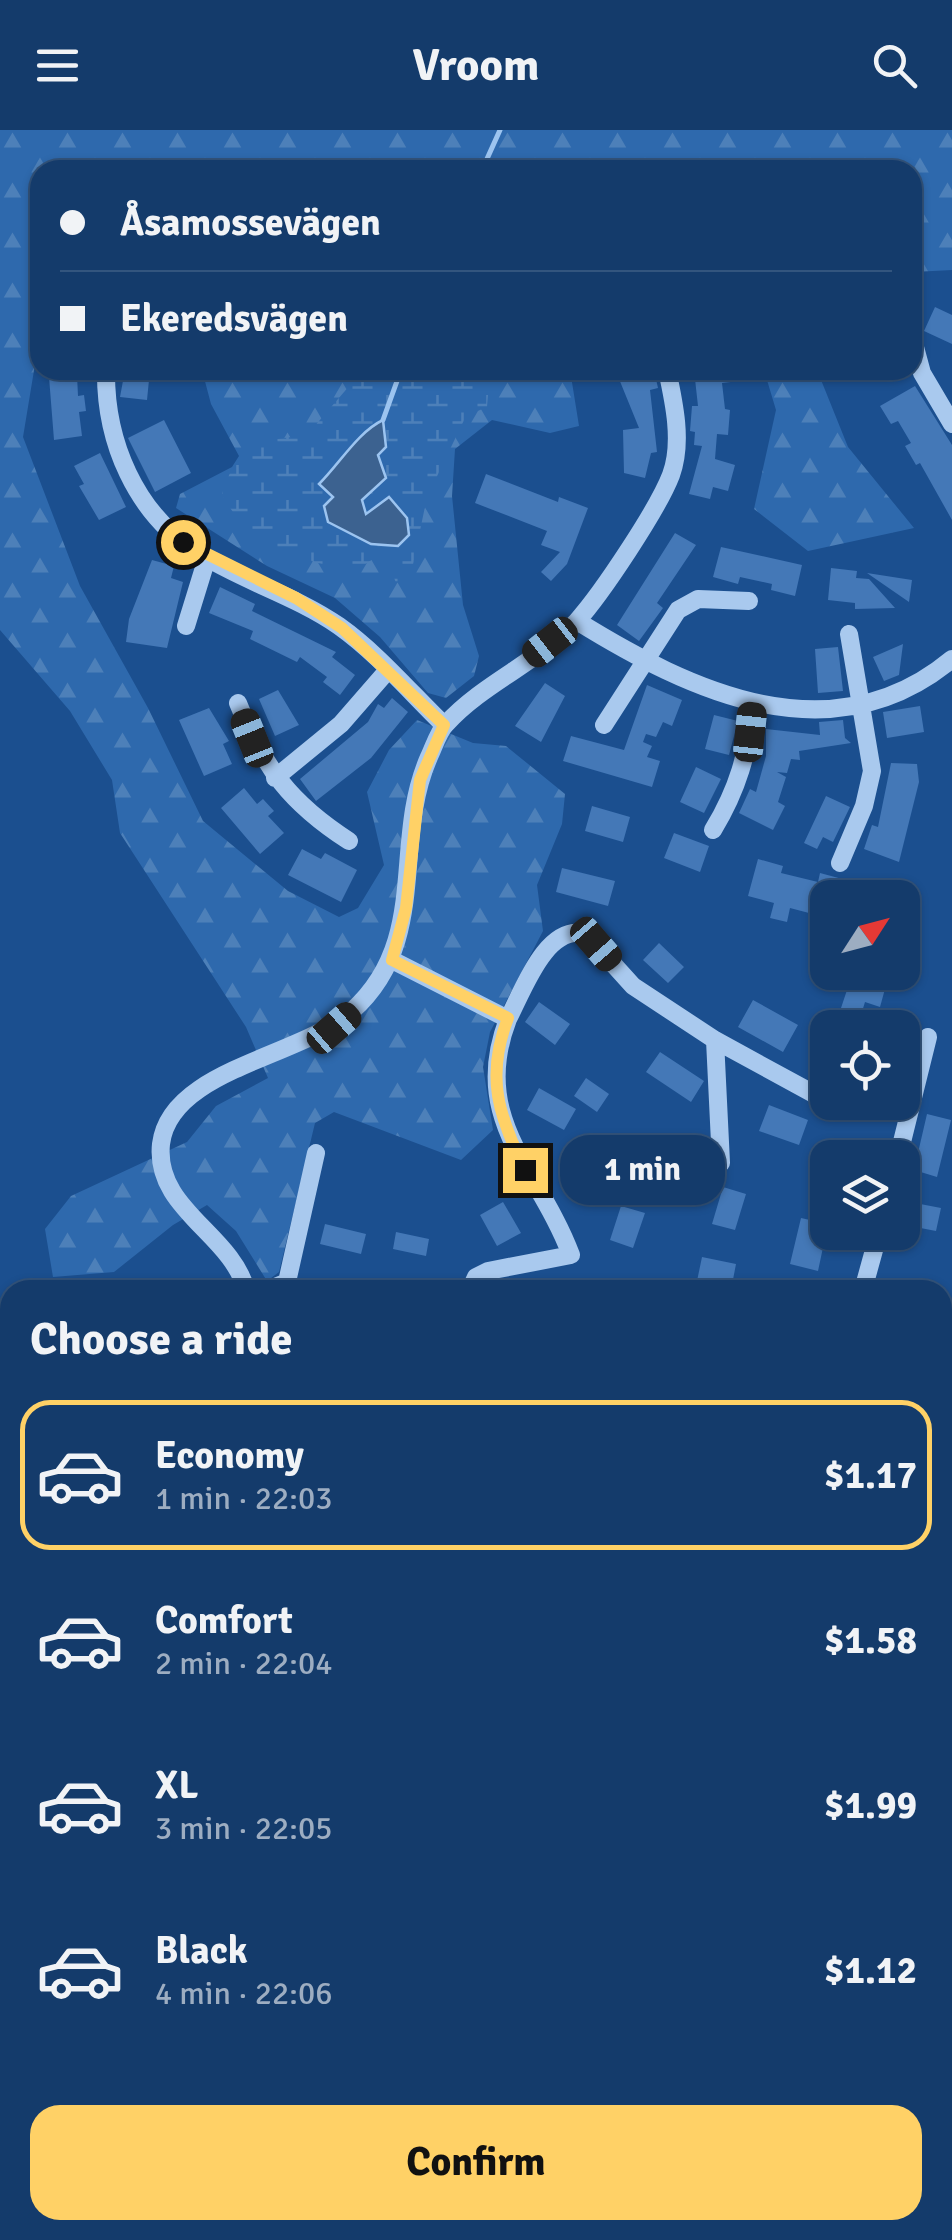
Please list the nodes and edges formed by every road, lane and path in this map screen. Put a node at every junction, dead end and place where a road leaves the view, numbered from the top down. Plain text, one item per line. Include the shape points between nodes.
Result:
1 (922, 374) edge
2 (107, 380) edge
3 (669, 380) edge
4 (952, 424) edge
5 (207, 558) junction
6 (749, 601) dead end
7 (576, 621) junction
8 (186, 626) dead end
9 (849, 634) dead end
10 (952, 659) edge
11 (643, 662) junction
12 (388, 670) junction
13 (862, 702) junction
14 (238, 703) dead end
15 (753, 705) junction
16 (444, 725) junction
17 (604, 725) dead end
18 (275, 778) junction
19 (713, 830) dead end
20 (349, 841) dead end
21 (840, 863) dead end
22 (392, 960) junction
23 (508, 1018) junction
24 (928, 1037) dead end
25 (715, 1040) junction
26 (810, 1092) edge
27 (902, 1140) edge
28 (316, 1154) dead end
29 (720, 1164) dead end
30 (873, 1250) edge
31 (243, 1280) edge
32 (288, 1280) edge
33 (475, 1280) edge
34 (866, 1280) edge

1 - 4 street
2 - 5 street via 113,437 132,481 154,516
3 - 7 street via 677,414 672,473
5 - 8 street
5 - 12 street via 296,598
6 - 11 street via 698,599 683,606
7 - 11 street
7 - 16 street
9 - 13 street
10 - 13 street via 917,684
11 - 15 street
11 - 17 street
12 - 16 street
12 - 18 street via 341,724
13 - 15 street via 811,709
13 - 21 street via 872,771
14 - 18 street
15 - 19 street via 747,758
16 - 22 street via 420,780 406,908
18 - 20 street via 308,815
22 - 23 street
22 - 31 street via 334,1028 205,1084 172,1114 161,1144 163,1171
23 - 25 street via 548,948 578,932 633,986
23 - 33 street via 498,1057 497,1109 570,1255 488,1271
24 - 27 street
25 - 26 street
25 - 29 street
28 - 32 street
30 - 34 street

